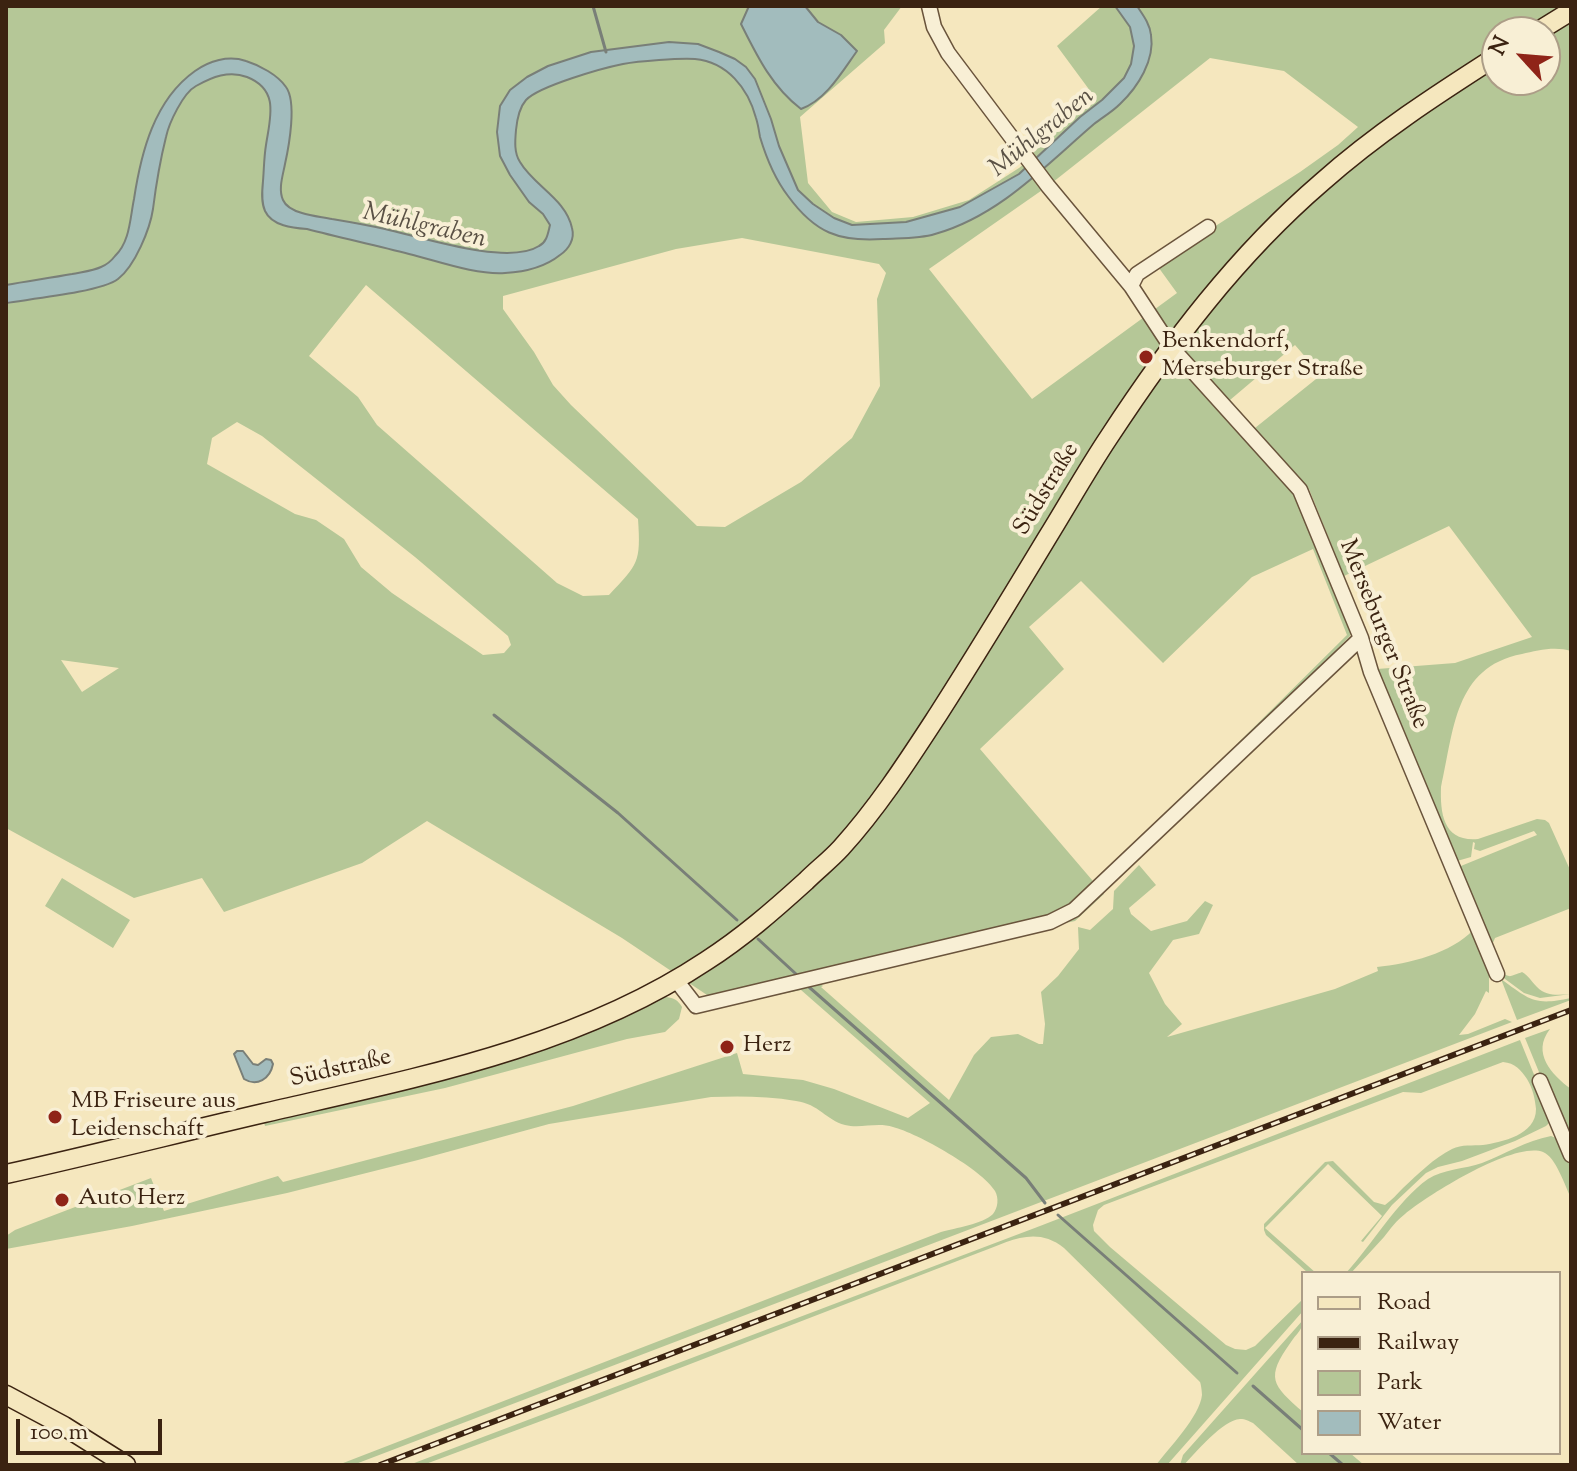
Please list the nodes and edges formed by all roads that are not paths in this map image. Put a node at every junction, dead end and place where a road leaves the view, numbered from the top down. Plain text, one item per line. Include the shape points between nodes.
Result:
1 (929, 6) edge
2 (1481, 66) edge
3 (1208, 227) dead end
4 (1131, 286) junction
5 (1171, 347) junction
6 (1361, 638) junction
7 (1497, 974) dead end
8 (676, 980) junction
9 (1540, 1081) dead end
10 (1571, 1155) edge
11 (6, 1174) edge
12 (6, 1395) edge
13 (126, 1465) edge

1 - 4 street, Merseburger Straße via 948,53
2 - 5 main road, Südstraße via 1423,103 1318,185 1211,295
3 - 4 street via 1137,274
4 - 5 street, Merseburger Straße
5 - 6 street, Merseburger Straße via 1300,490
5 - 8 main road, Südstraße via 1106,440 896,780 840,849 775,909
6 - 7 street, Merseburger Straße
6 - 8 street via 1074,910 1050,922 696,1006
8 - 11 main road, Südstraße via 583,1026 506,1053
9 - 10 street
12 - 13 main road

